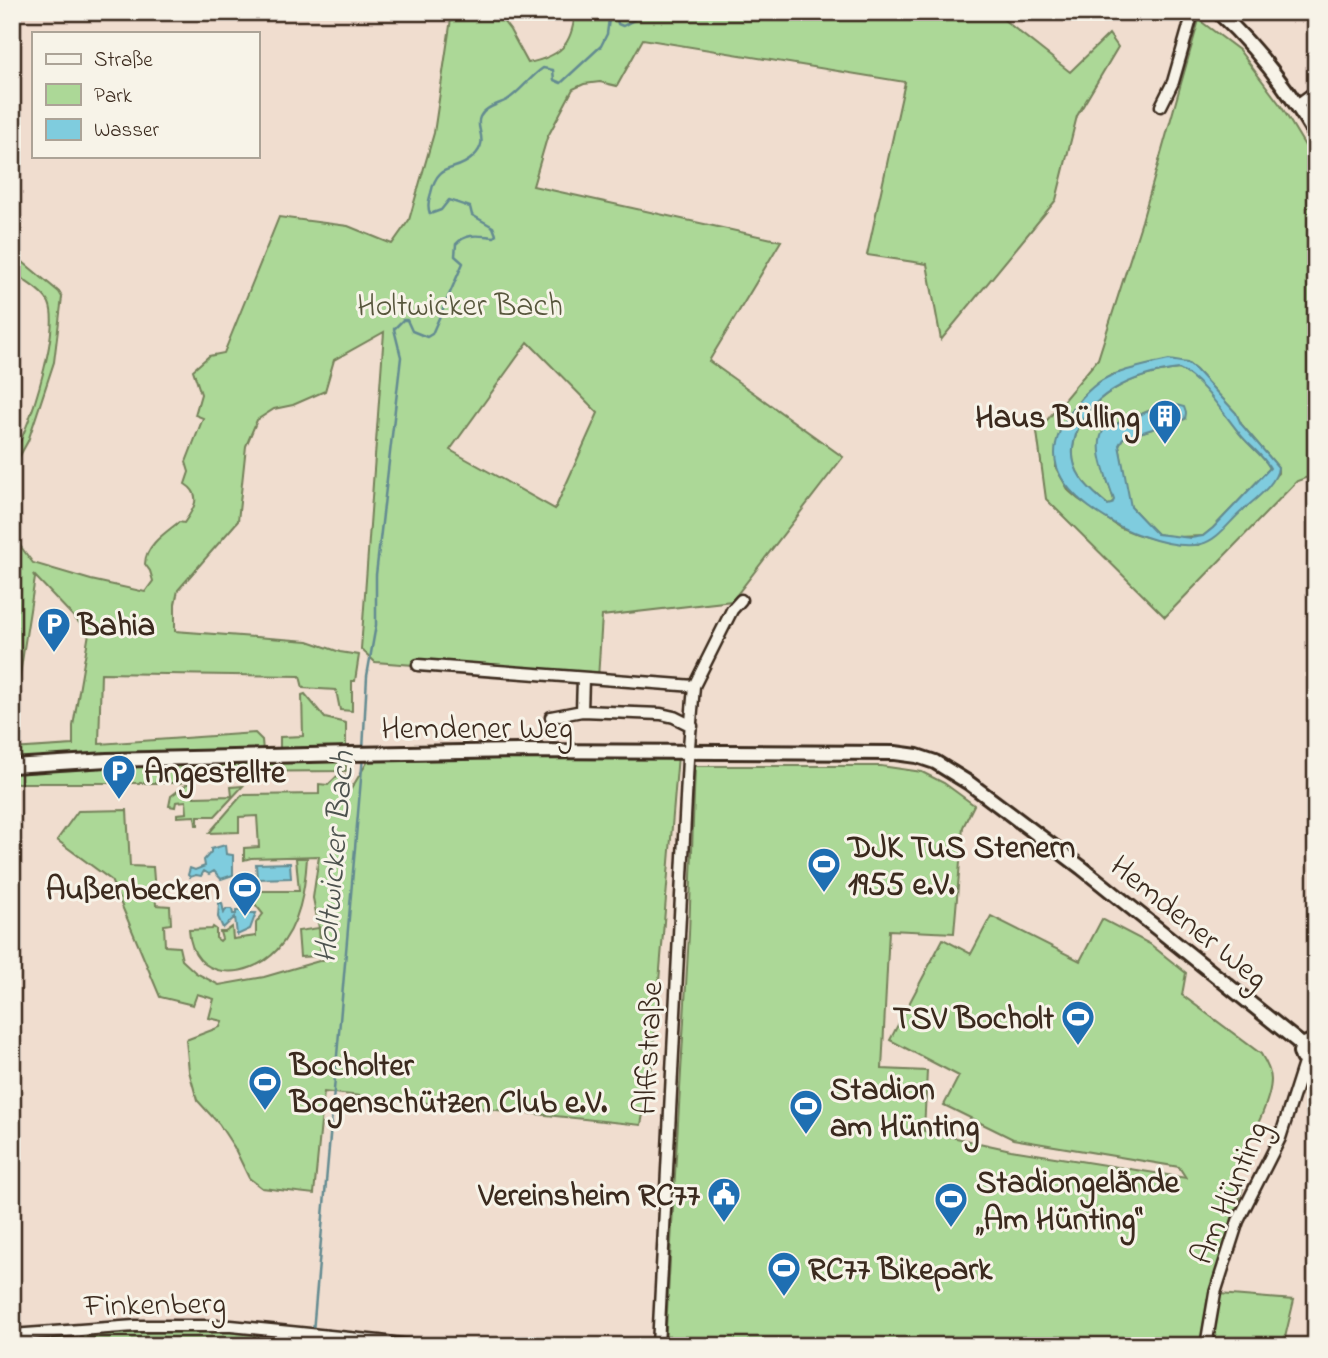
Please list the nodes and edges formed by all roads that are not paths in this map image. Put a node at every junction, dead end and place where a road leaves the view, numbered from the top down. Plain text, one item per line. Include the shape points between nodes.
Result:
1 (1193, 12) edge
2 (1218, 12) edge
3 (1316, 91) edge
4 (1297, 105) junction
5 (1161, 106) dead end
6 (1316, 136) edge
7 (741, 600) dead end
8 (418, 665) dead end
9 (583, 679) junction
10 (694, 686) junction
11 (582, 711) junction
12 (551, 717) dead end
13 (692, 726) junction
14 (689, 753) junction
15 (12, 766) edge
16 (1312, 1043) edge
17 (1310, 1059) edge
18 (12, 1335) edge
19 (379, 1343) edge
20 (415, 1346) edge
21 (658, 1346) edge
22 (1206, 1346) edge

1 - 5 street via 1173,82
2 - 4 street via 1254,47
3 - 4 street
4 - 6 street
7 - 10 street
8 - 9 street, Hemdener Weg
9 - 10 street, Hemdener Weg
9 - 11 street, Hemdener Weg
10 - 13 street
11 - 12 street, Hemdener Weg
11 - 13 street, Hemdener Weg via 661,714
13 - 14 street
14 - 15 street, Hemdener Weg via 351,754
14 - 16 street, Hemdener Weg via 895,753 935,762
14 - 21 street, Alffstraße
16 - 17 street, Hemdener Weg via 1300,1055
17 - 22 street, Am Hünting via 1280,1138 1238,1221 1215,1293
18 - 19 street, Finkenberg via 135,1326 231,1326
19 - 20 street

